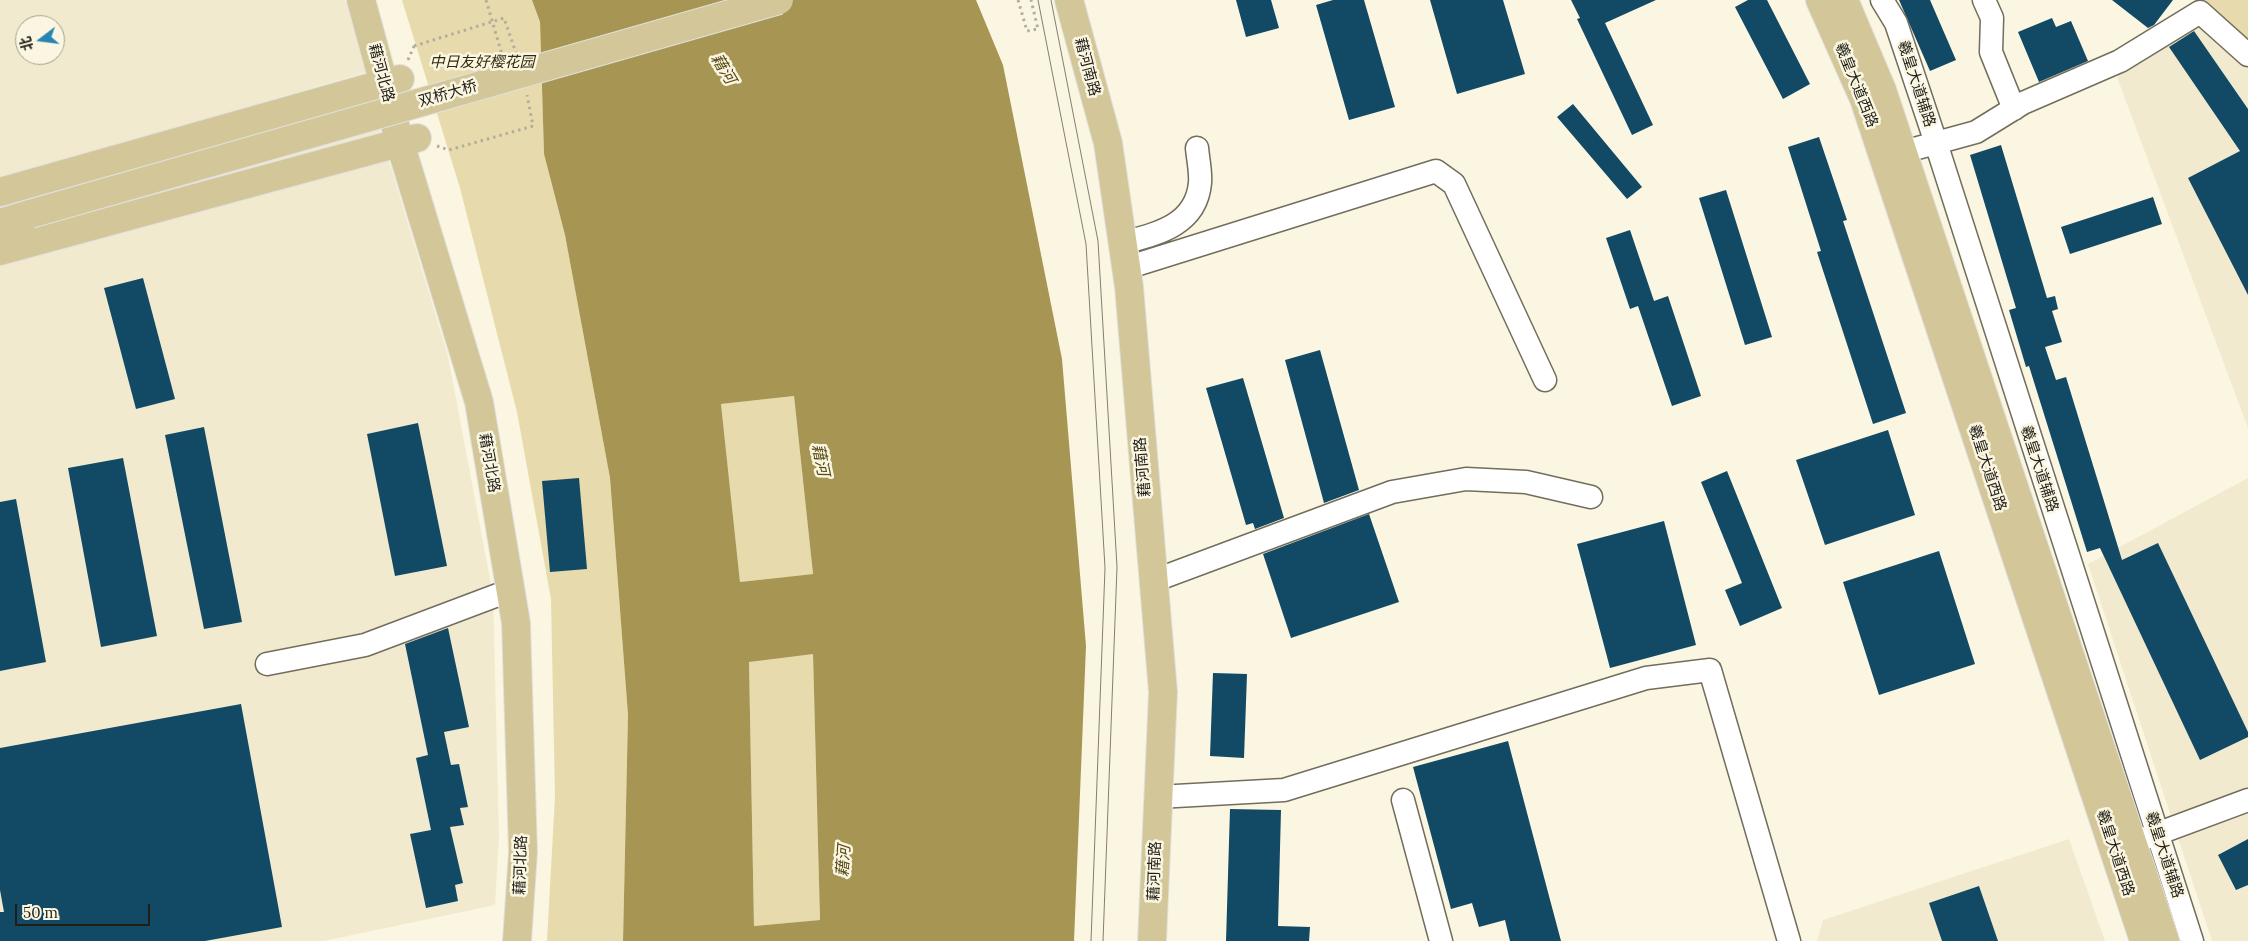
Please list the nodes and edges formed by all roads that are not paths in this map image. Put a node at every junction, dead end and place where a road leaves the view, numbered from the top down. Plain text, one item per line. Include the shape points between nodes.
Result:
1 (361, 0) edge
2 (379, 0) edge
3 (779, 0) edge
4 (1069, 0) edge
5 (1820, 0) edge
6 (1844, 0) edge
7 (1882, 0) edge
8 (1984, 0) edge
9 (2248, 54) edge
10 (392, 81) junction
11 (2014, 109) junction
12 (408, 141) junction
13 (1936, 143) junction
14 (1196, 148) dead end
15 (1903, 152) junction
16 (0, 192) edge
17 (0, 223) edge
18 (0, 252) edge
19 (1124, 255) junction
20 (1545, 380) dead end
21 (1591, 497) dead end
22 (1153, 581) junction
23 (511, 590) junction
24 (267, 664) dead end
25 (1158, 798) junction
26 (1402, 800) dead end
27 (2248, 800) edge
28 (2145, 838) junction
29 (517, 941) edge
30 (535, 941) edge
31 (1152, 941) edge
32 (1441, 941) edge
33 (1789, 941) edge
34 (2144, 941) edge
35 (2165, 941) edge
36 (2192, 941) edge

1 - 10 main road, 藉河北路
2 - 10 main road, 藉河北路
3 - 17 main road, 双桥大桥, bridge via 513,68
4 - 19 main road, 藉河南路 via 1108,143
5 - 34 main road, 羲皇大道西路 via 1864,99
6 - 15 main road, 羲皇大道西路 via 1882,90
7 - 13 street, 羲皇大道辅路 via 1896,23
8 - 11 street via 1992,18 1991,52
9 - 11 street via 2200,12 2120,60
10 - 12 main road, 藉河北路
10 - 16 main road
11 - 13 street via 1976,132
12 - 18 main road
12 - 23 main road, 藉河北路 via 479,402
12 - 30 main road, 藉河北路 via 496,398 534,622 540,853
13 - 15 street
13 - 28 street, 羲皇大道辅路
14 - 19 street via 1200,183 1196,201 1172,228
15 - 28 main road, 羲皇大道西路
19 - 20 street via 1436,171 1454,184
19 - 22 main road, 藉河南路
21 - 22 street via 1526,482 1466,479 1392,492
22 - 25 main road, 藉河南路 via 1162,692
23 - 24 street via 364,644
23 - 29 main road, 藉河北路 via 516,623 523,852
25 - 31 main road, 藉河南路
25 - 33 street via 1284,790 1646,678 1710,670
26 - 32 street
27 - 28 street
28 - 35 main road, 羲皇大道西路
28 - 36 street, 羲皇大道辅路

